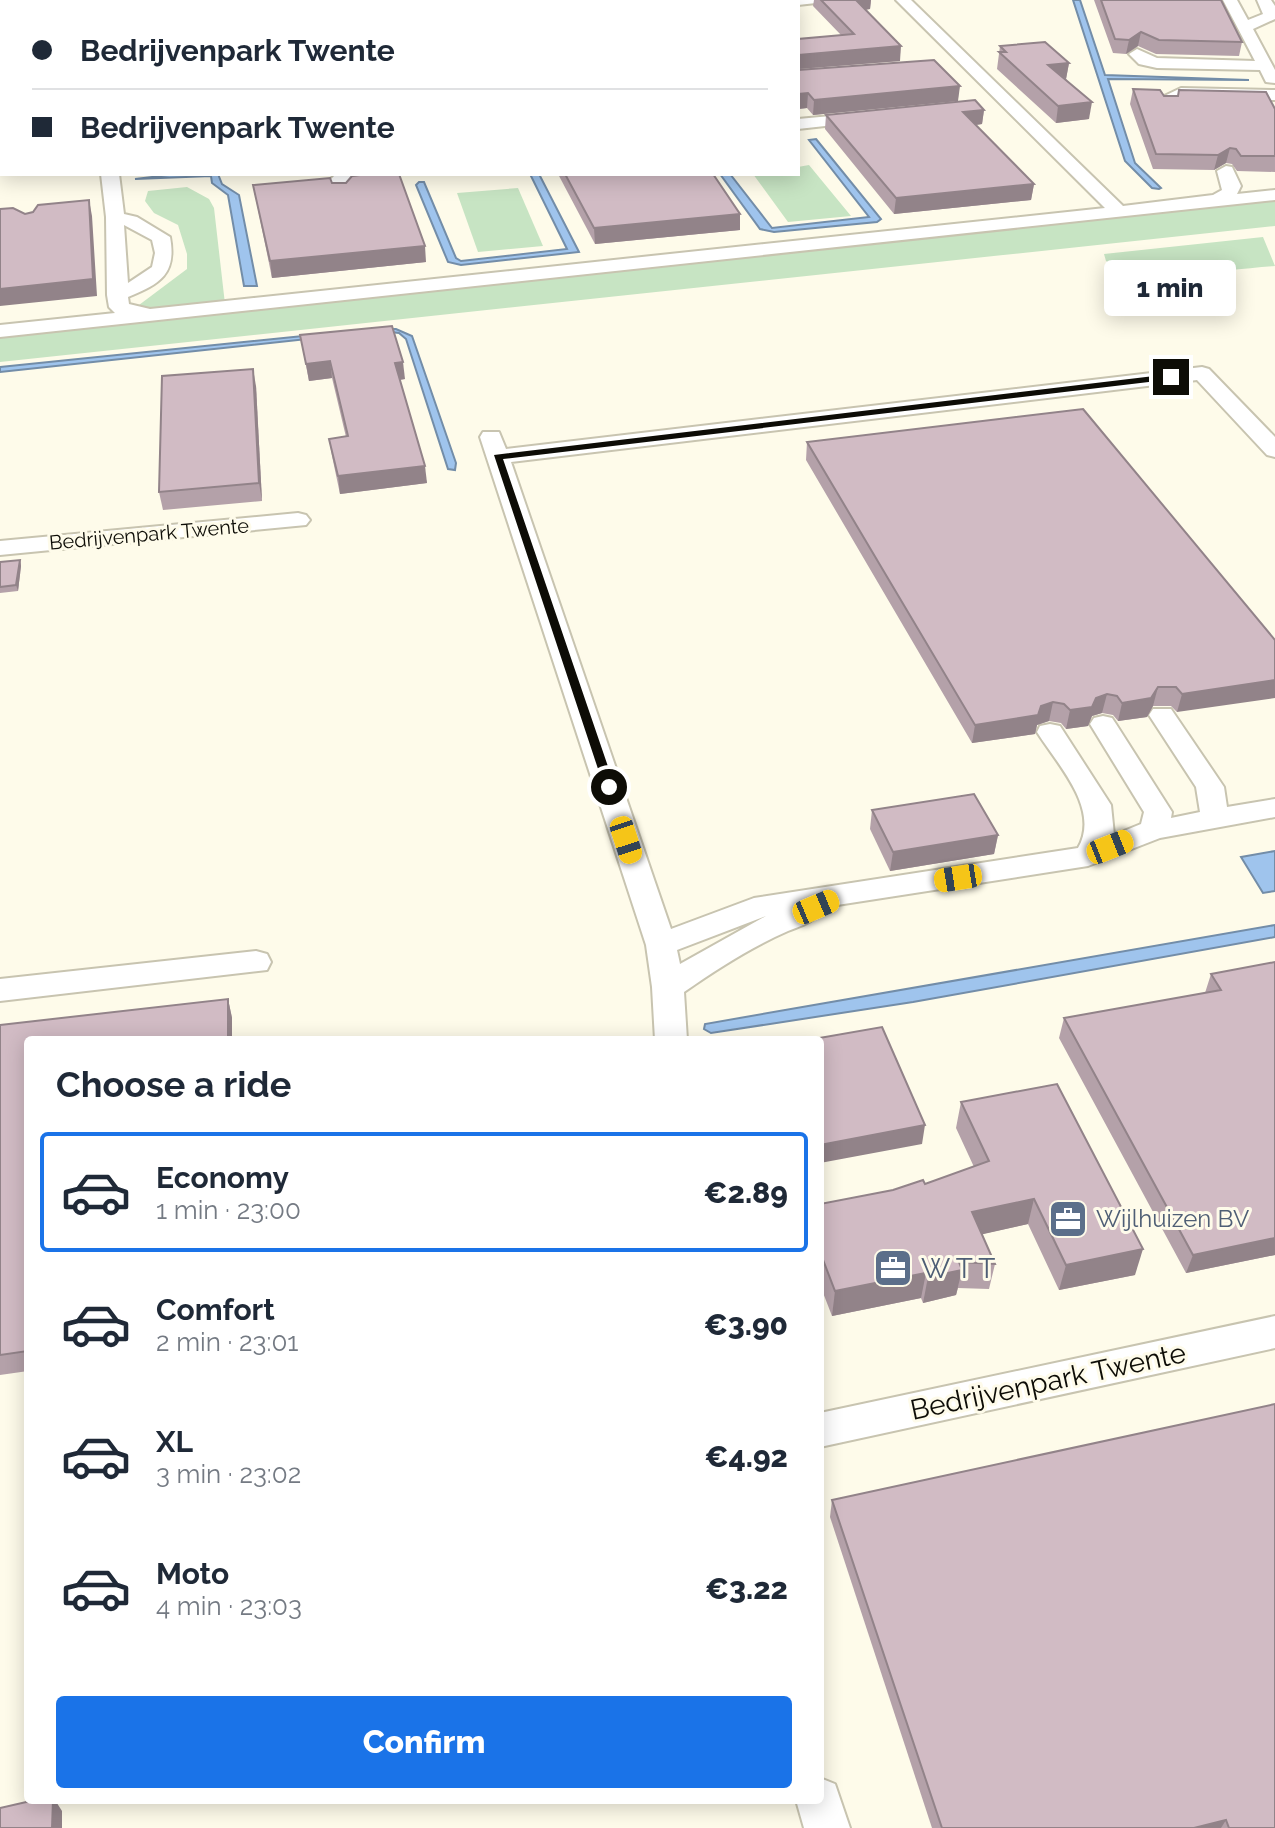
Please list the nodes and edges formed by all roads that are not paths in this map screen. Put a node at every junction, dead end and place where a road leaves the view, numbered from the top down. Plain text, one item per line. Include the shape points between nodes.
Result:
1 (903, 0) edge
2 (1230, 0) edge
3 (1264, 0) edge
4 (1245, 27) junction
5 (1253, 44) junction
6 (1275, 44) edge
7 (1137, 54) edge
8 (1267, 62) edge
9 (1275, 84) edge
10 (1275, 95) edge
11 (1167, 105) edge
12 (800, 124) edge
13 (866, 137) edge
14 (1226, 171) edge
15 (110, 176) edge
16 (345, 176) edge
17 (342, 192) edge
18 (1275, 195) edge
19 (1208, 202) junction
20 (108, 207) junction
21 (957, 207) edge
22 (1118, 211) junction
23 (934, 231) junction
24 (658, 238) edge
25 (615, 265) junction
26 (352, 269) edge
27 (327, 296) junction
28 (118, 301) junction
29 (5, 305) edge
30 (150, 315) junction
31 (78, 323) junction
32 (35, 327) junction
33 (0, 331) edge
34 (1275, 450) edge
35 (298, 520) dead end
36 (0, 548) edge
37 (1162, 715) dead end
38 (1103, 724) dead end
39 (1050, 732) dead end
40 (1275, 808) edge
41 (1215, 819) junction
42 (1154, 830) junction
43 (1088, 856) junction
44 (844, 896) junction
45 (661, 945) junction
46 (256, 962) dead end
47 (668, 987) junction
48 (0, 990) edge
49 (671, 1036) edge
50 (1275, 1332) edge
51 (824, 1429) edge
52 (820, 1804) edge
53 (827, 1828) edge

1 - 22 street via 959,63
2 - 4 street
3 - 4 street via 1270,16
4 - 5 street
5 - 6 street
5 - 8 street
7 - 8 street via 1157,63
8 - 9 street
10 - 11 street via 1181,93 1166,99
12 - 13 street via 882,117 862,129
14 - 19 street via 1231,191
15 - 20 street
16 - 17 street via 339,180
18 - 19 street
19 - 22 street
20 - 28 street
20 - 28 street via 161,237 164,253 161,269
21 - 23 street via 962,221
22 - 23 street
23 - 25 street
24 - 25 street via 663,246 659,253
25 - 27 street
26 - 27 street via 354,280 348,288
27 - 30 street
28 - 30 street via 131,313
28 - 31 street via 101,317
29 - 32 street via 4,316
30 - 31 street
31 - 32 street
32 - 33 street
34 - 45 street via 1202,373 494,447
35 - 36 street, Bedrijvenpark Twente
37 - 41 street via 1210,787
38 - 42 street via 1158,812
39 - 43 street via 1097,805 1100,835
40 - 41 street
41 - 42 street
42 - 43 street
43 - 44 street
44 - 45 street via 754,908
44 - 47 street via 760,931
45 - 47 street
46 - 48 street
47 - 49 street
50 - 51 street, Bedrijvenpark Twente
52 - 53 street

